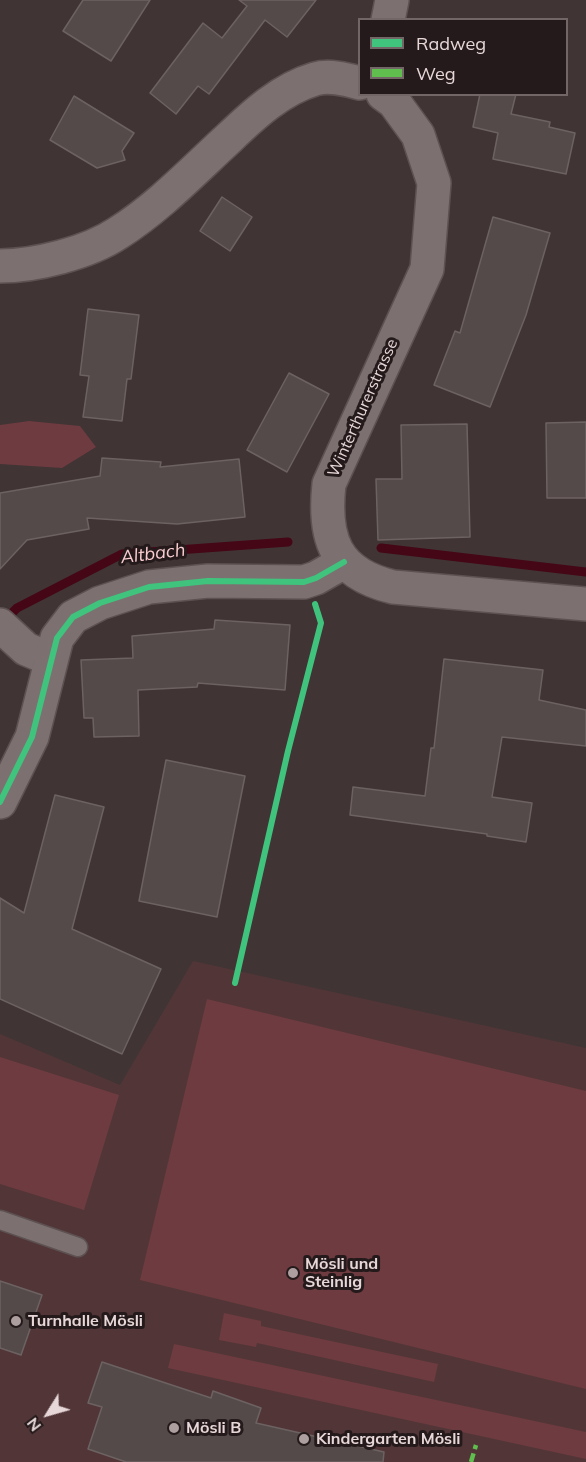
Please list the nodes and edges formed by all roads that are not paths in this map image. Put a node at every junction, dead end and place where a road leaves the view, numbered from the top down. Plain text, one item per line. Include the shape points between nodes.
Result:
1 (392, 0) edge
2 (388, 18) edge
3 (358, 82) edge
4 (386, 96) edge
5 (0, 266) edge
6 (344, 562) junction
7 (586, 604) edge
8 (6, 631) edge
9 (50, 659) junction
10 (0, 802) edge
11 (0, 1220) edge
12 (78, 1247) dead end

1 - 2 main road
3 - 5 main road via 342,78 316,79 296,87 260,110 146,214 115,235 81,250 20,266
4 - 6 main road, Winterthurerstrasse via 418,135 434,183 427,269 329,484 326,511 331,540
6 - 7 main road, Winterthurerstrasse via 370,581 393,587
6 - 9 main road via 304,582 208,580 149,587 100,603 73,617 57,638
8 - 9 main road via 26,649
9 - 10 main road via 32,737
11 - 12 lane

